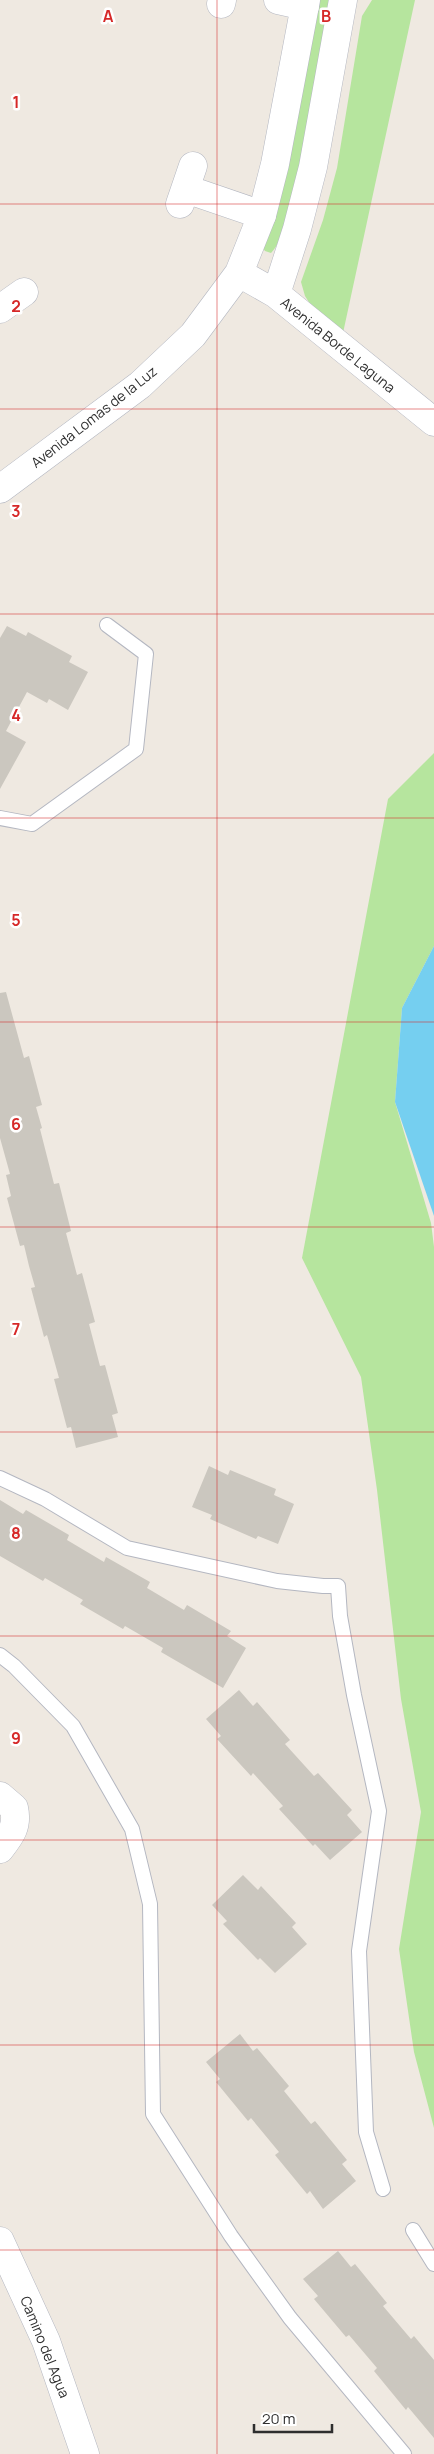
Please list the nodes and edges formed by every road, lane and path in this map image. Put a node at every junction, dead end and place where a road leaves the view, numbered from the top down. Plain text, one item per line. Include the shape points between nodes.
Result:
1 (278, 0) edge
2 (343, 0) edge
3 (305, 3) edge
4 (186, 186) dead end
5 (262, 215) junction
6 (240, 273) junction
7 (24, 292) dead end
8 (276, 294) junction
9 (0, 309) edge
10 (434, 422) edge
11 (0, 488) edge
12 (106, 625) dead end
13 (0, 818) edge
14 (0, 1478) edge
15 (0, 1655) edge
16 (0, 1796) edge
17 (0, 1849) edge
18 (383, 2189) dead end
19 (413, 2230) dead end
20 (0, 2241) edge
21 (434, 2264) edge
22 (85, 2454) edge
23 (404, 2454) edge

1 - 3 street, Avenida Lomas de la Luz
2 - 8 street via 313,166
3 - 5 street, Avenida Lomas de la Luz via 276,164
4 - 5 street
5 - 6 street, Avenida Lomas de la Luz
6 - 8 street, Avenida Borde Laguna
6 - 11 street, Avenida Lomas de la Luz via 193,335 140,385
7 - 9 street
8 - 10 street, Avenida Borde Laguna
12 - 13 lane via 146,654 136,749 32,824
14 - 18 lane via 45,1499 128,1548 277,1581 338,1586 352,1685 379,1811 359,1958 366,2132
15 - 23 lane via 73,1726 132,1829 150,1904 153,2114 231,2236 290,2318
16 - 17 street via 14,1808 16,1820 13,1832
19 - 21 lane
20 - 22 street, Camino del Agua via 46,2341

